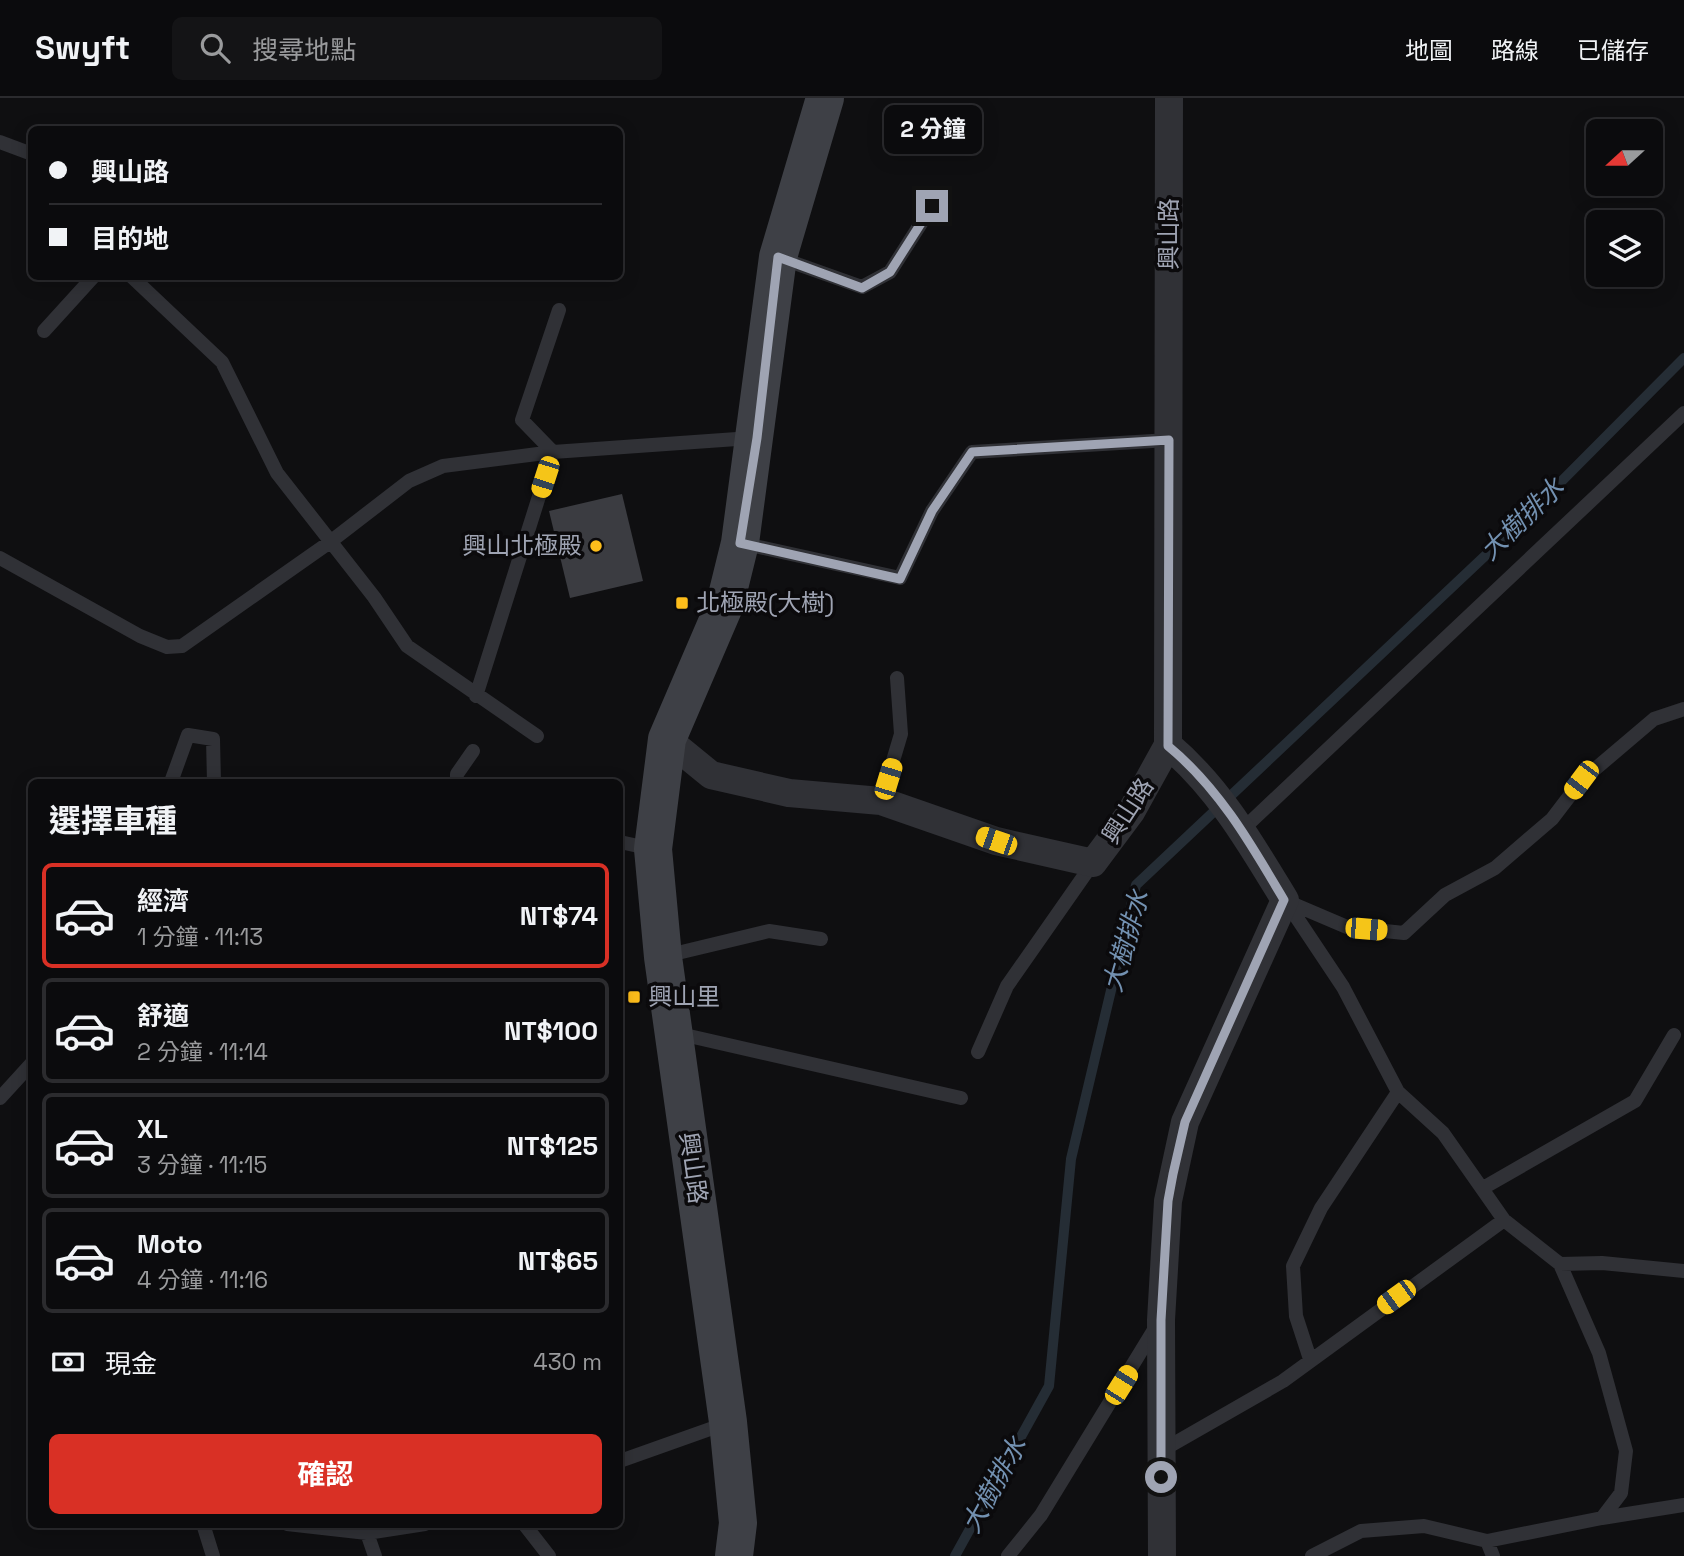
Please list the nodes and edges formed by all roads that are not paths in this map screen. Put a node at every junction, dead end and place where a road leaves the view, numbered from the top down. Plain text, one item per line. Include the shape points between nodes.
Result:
1 (825, 98) edge
2 (1169, 98) edge
3 (0, 142) edge
4 (28, 152) edge
5 (932, 206) dead end
6 (778, 257) junction
7 (90, 280) edge
8 (135, 280) edge
9 (559, 310) dead end
10 (44, 331) dead end
11 (1684, 413) edge
12 (757, 438) junction
13 (1169, 440) junction
14 (553, 452) junction
15 (330, 542) junction
16 (740, 543) junction
17 (0, 558) edge
18 (897, 678) dead end
19 (475, 696) junction
20 (1684, 709) edge
21 (537, 736) dead end
22 (667, 739) junction
23 (1168, 746) junction
24 (473, 751) dead end
25 (172, 779) edge
26 (214, 779) edge
27 (457, 779) edge
28 (881, 801) junction
29 (1238, 824) junction
30 (636, 846) edge
31 (1093, 863) junction
32 (1284, 900) junction
33 (821, 939) dead end
34 (663, 957) junction
35 (674, 1033) junction
36 (1674, 1035) dead end
37 (978, 1052) dead end
38 (28, 1067) edge
39 (1398, 1092) junction
40 (0, 1098) edge
41 (961, 1098) dead end
42 (1483, 1188) junction
43 (1504, 1220) junction
44 (1560, 1264) junction
45 (1684, 1271) edge
46 (1161, 1320) junction
47 (1310, 1359) junction
48 (728, 1422) junction
49 (1161, 1451) junction
50 (623, 1460) edge
51 (1684, 1506) edge
52 (1602, 1518) junction
53 (204, 1528) edge
54 (323, 1528) edge
55 (399, 1528) edge
56 (527, 1528) edge
57 (367, 1533) junction
58 (1487, 1541) junction
59 (212, 1556) edge
60 (375, 1556) edge
61 (549, 1556) edge
62 (734, 1556) edge
63 (1008, 1556) edge
64 (1162, 1556) edge
65 (1312, 1556) edge
66 (1493, 1556) edge

1 - 6 main road, 興山路
2 - 13 street, 興山路
3 - 4 lane
5 - 6 lane via 890,272 862,288
6 - 12 main road, 興山路
7 - 10 lane
8 - 15 lane via 222,362 277,473
9 - 14 lane via 522,420
11 - 29 lane
12 - 14 lane
12 - 16 main road, 興山路
13 - 16 lane via 972,452 932,511 900,579
13 - 23 street, 興山路
14 - 15 lane via 443,466 409,481
14 - 19 lane
15 - 17 lane via 182,646 167,647
15 - 19 lane via 407,646
16 - 22 main road, 興山路 via 725,604
18 - 28 lane via 901,734
19 - 21 lane
20 - 32 lane via 1654,719 1581,780 1552,819 1494,868 1445,895 1404,933 1347,927
22 - 28 street, 興山路 via 711,775 789,793
22 - 30 main road, 興山路
23 - 29 street via 1190,764
23 - 31 street, 興山路 via 1131,812
24 - 27 lane
25 - 26 lane via 188,735 213,739
28 - 31 street, 興山路 via 996,841
29 - 32 street
30 - 34 main road, 興山路
31 - 37 lane via 1007,986
32 - 39 lane via 1343,987
32 - 46 street via 1185,1122 1168,1201
33 - 34 lane via 769,931
34 - 35 main road, 興山路
35 - 41 lane
35 - 48 main road, 興山路
36 - 42 lane via 1635,1101
38 - 40 lane
39 - 42 lane via 1443,1133
39 - 47 lane via 1321,1208 1293,1266 1296,1316
42 - 43 lane
43 - 44 lane
43 - 47 lane
44 - 45 lane
44 - 52 lane via 1599,1353 1626,1451 1621,1493
46 - 49 street
46 - 63 lane via 1041,1515
47 - 49 lane via 1283,1381
48 - 50 lane
48 - 62 main road, 興山路 via 738,1523
49 - 64 street
51 - 52 lane
52 - 58 lane
53 - 59 lane
54 - 57 lane
55 - 57 lane
56 - 61 lane
57 - 60 lane
58 - 65 lane via 1424,1525 1361,1531
58 - 66 lane

